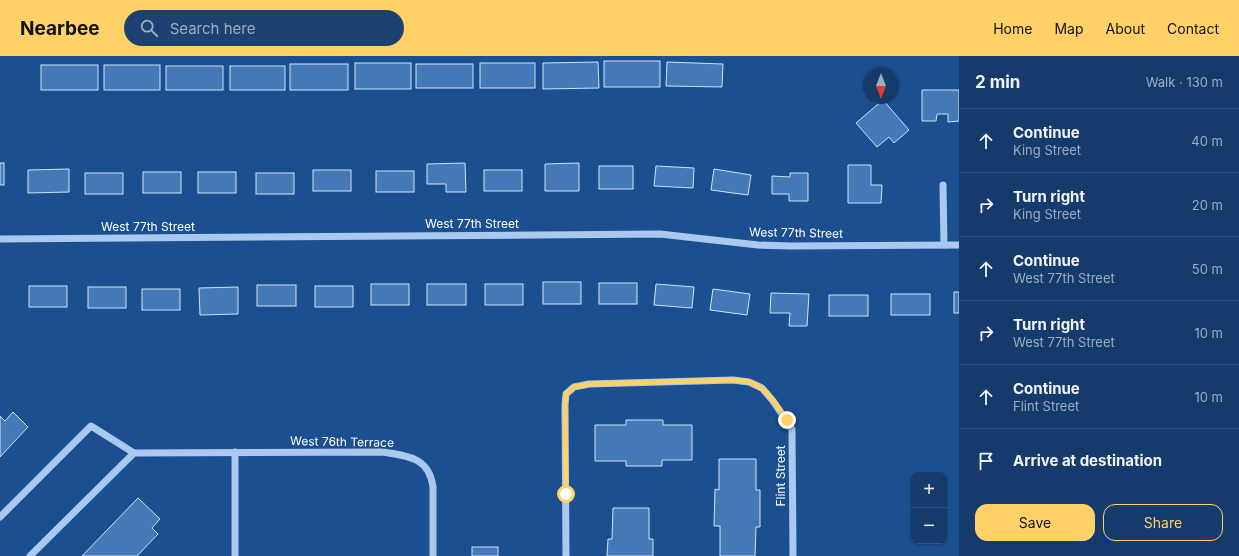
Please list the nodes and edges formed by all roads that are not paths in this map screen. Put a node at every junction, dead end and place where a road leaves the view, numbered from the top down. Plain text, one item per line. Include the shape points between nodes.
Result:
1 (943, 185) dead end
2 (0, 239) edge
3 (944, 245) junction
4 (959, 245) edge
5 (235, 452) junction
6 (134, 453) junction
7 (0, 517) edge
8 (30, 556) edge
9 (234, 556) edge
10 (434, 556) edge
11 (566, 556) edge
12 (793, 556) edge

1 - 3 street
2 - 3 street, West 77th Street via 660,234 758,245
3 - 4 street, West 77th Street
5 - 6 street, West 76th Terrace
5 - 9 street
5 - 10 street, West 76th Terrace via 382,452 416,460 426,467 431,476
6 - 7 street via 91,426
6 - 8 street
11 - 12 street, Flint Street via 566,394 574,387 590,384 733,380 749,382 762,388 774,401 792,429

